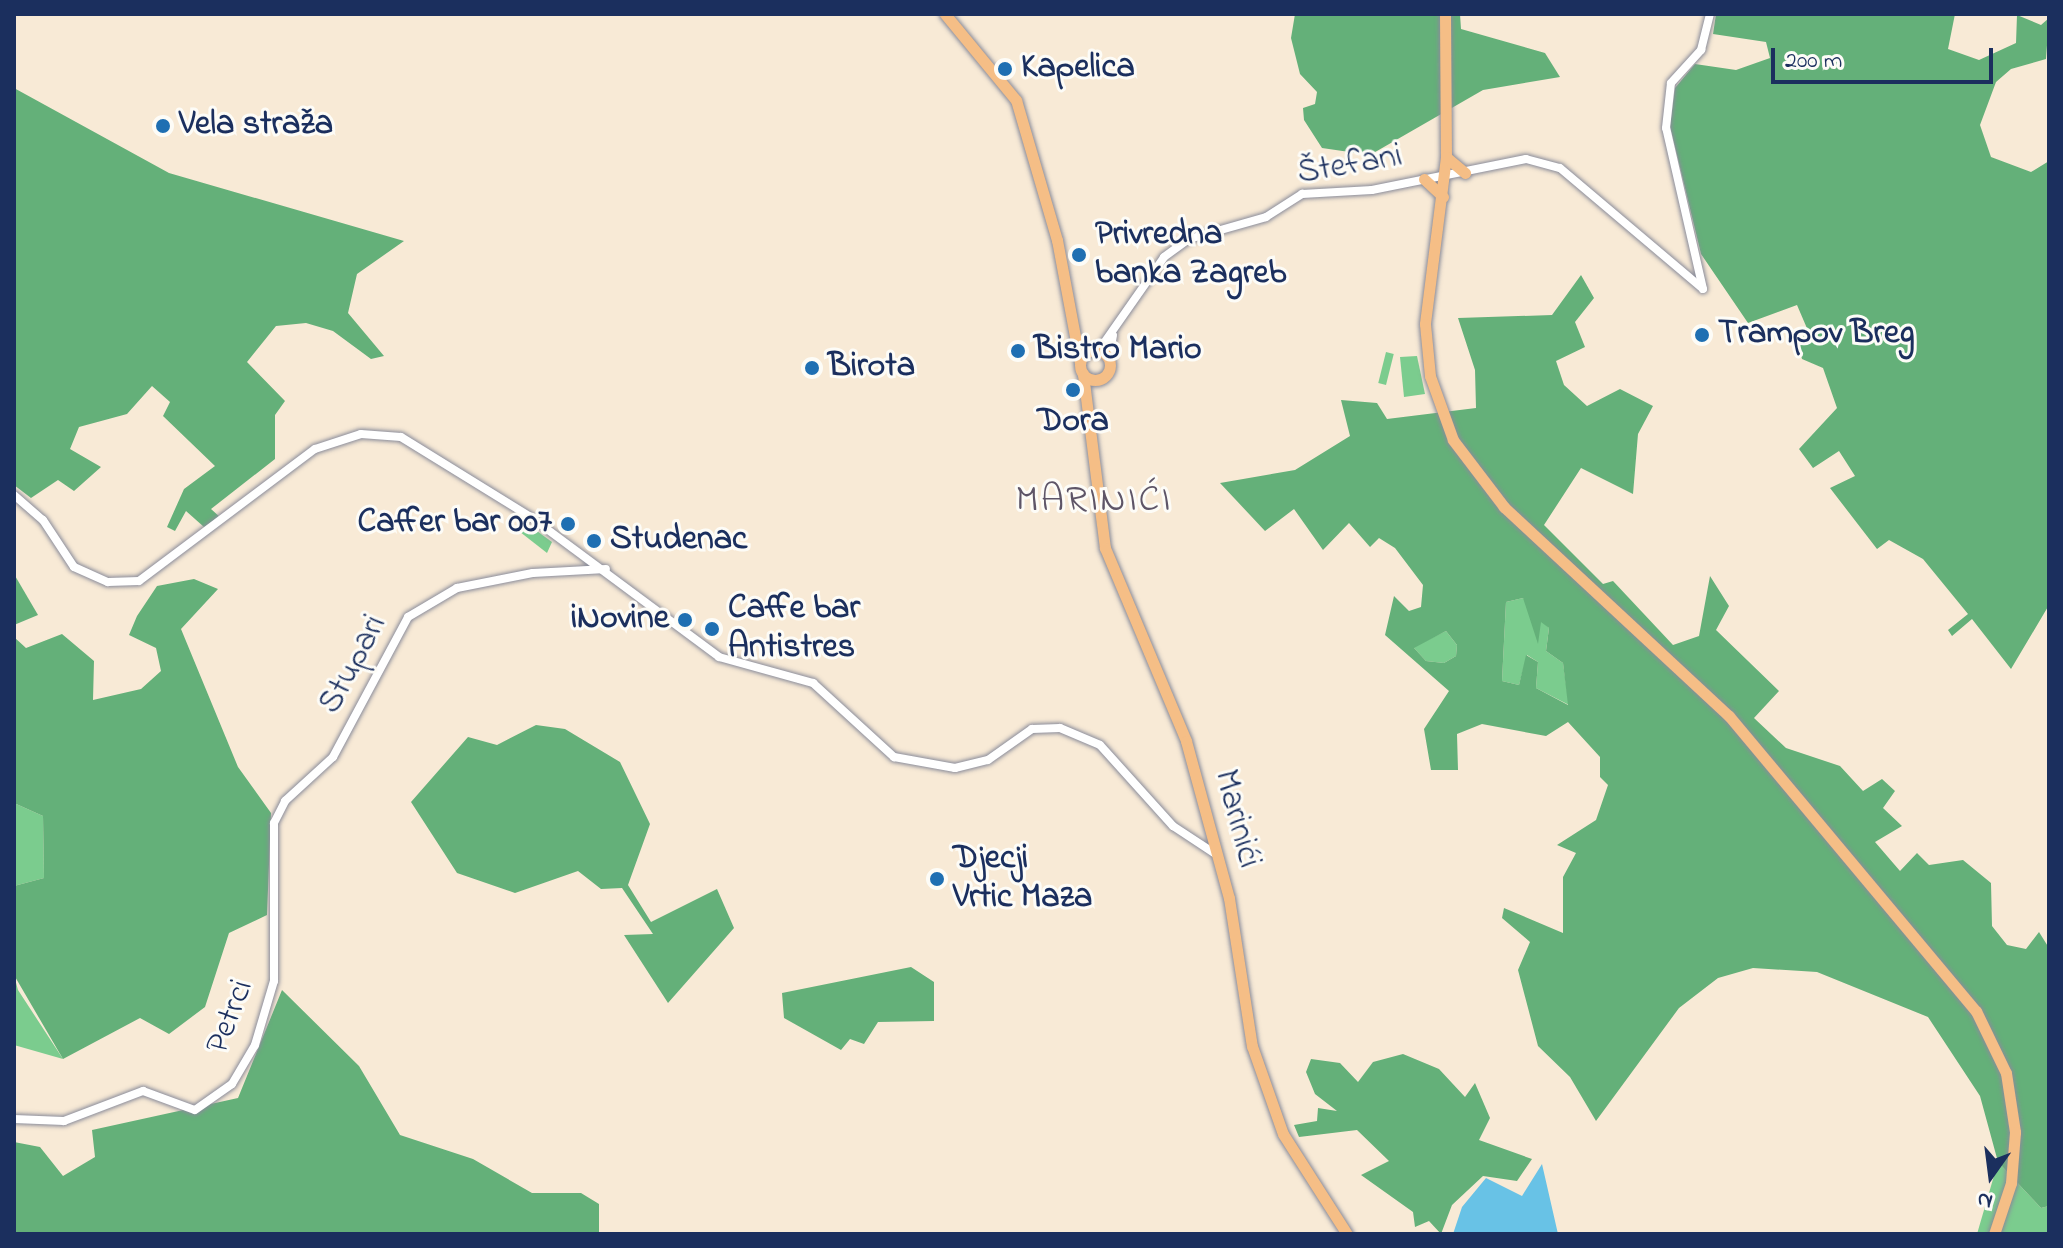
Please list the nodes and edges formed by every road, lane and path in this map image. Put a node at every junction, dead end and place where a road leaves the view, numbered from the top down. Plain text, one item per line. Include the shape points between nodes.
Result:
1 (945, 14) edge
2 (1445, 14) edge
3 (1710, 14) edge
4 (1446, 157) junction
5 (1465, 173) junction
6 (1445, 175) junction
7 (1424, 179) junction
8 (1443, 197) junction
9 (1221, 230) joint
10 (1074, 322) junction
11 (1117, 326) junction
12 (1096, 350) junction
13 (1109, 358) junction
14 (1082, 368) junction
15 (1099, 379) junction
16 (1090, 411) junction
17 (14, 495) edge
18 (606, 569) junction
19 (1217, 855) junction
20 (279, 919) joint
21 (14, 1119) edge
22 (1347, 1234) edge
23 (1994, 1234) edge

1 - 10 main road, Marinići via 1003,78 1032,142
2 - 4 main road
3 - 5 street, Štefani via 1701,50 1671,83 1666,128 1705,287 1671,268 1560,168 1534,158
4 - 5 main road
4 - 6 main road
5 - 6 street, Štefani
6 - 7 street, Štefani
6 - 8 main road
7 - 8 main road
7 - 9 street, Štefani via 1302,194 1266,217
8 - 23 main road via 1425,324 1430,376 1453,440 1504,507 1729,716 1976,1011 2006,1073 2015,1132 2011,1183
9 - 11 street, Marinići via 1164,257
10 - 12 main road, Marinići
10 - 14 main road, Marinići
11 - 12 street, Marinići
11 - 13 street, Marinići
12 - 13 main road, Marinići
12 - 14 main road, Marinići
13 - 15 main road, Marinići
14 - 15 main road
14 - 16 main road, Marinići
15 - 16 main road, Marinići
16 - 19 main road, Marinići via 1105,548 1186,741
17 - 18 street via 43,520 74,567 108,582 149,577 315,449 361,434 389,435 429,448
18 - 19 street via 719,657 813,683 879,748 908,762 955,768 985,761 1032,729 1060,728 1112,755 1173,826
18 - 20 street, Stupari via 533,573 457,588 408,617 333,757 285,801 274,823
19 - 22 main road, Marinići via 1264,1082 1291,1148
20 - 21 street, Petrci via 274,981 258,1035 232,1084 210,1105 181,1108 143,1091 64,1121

